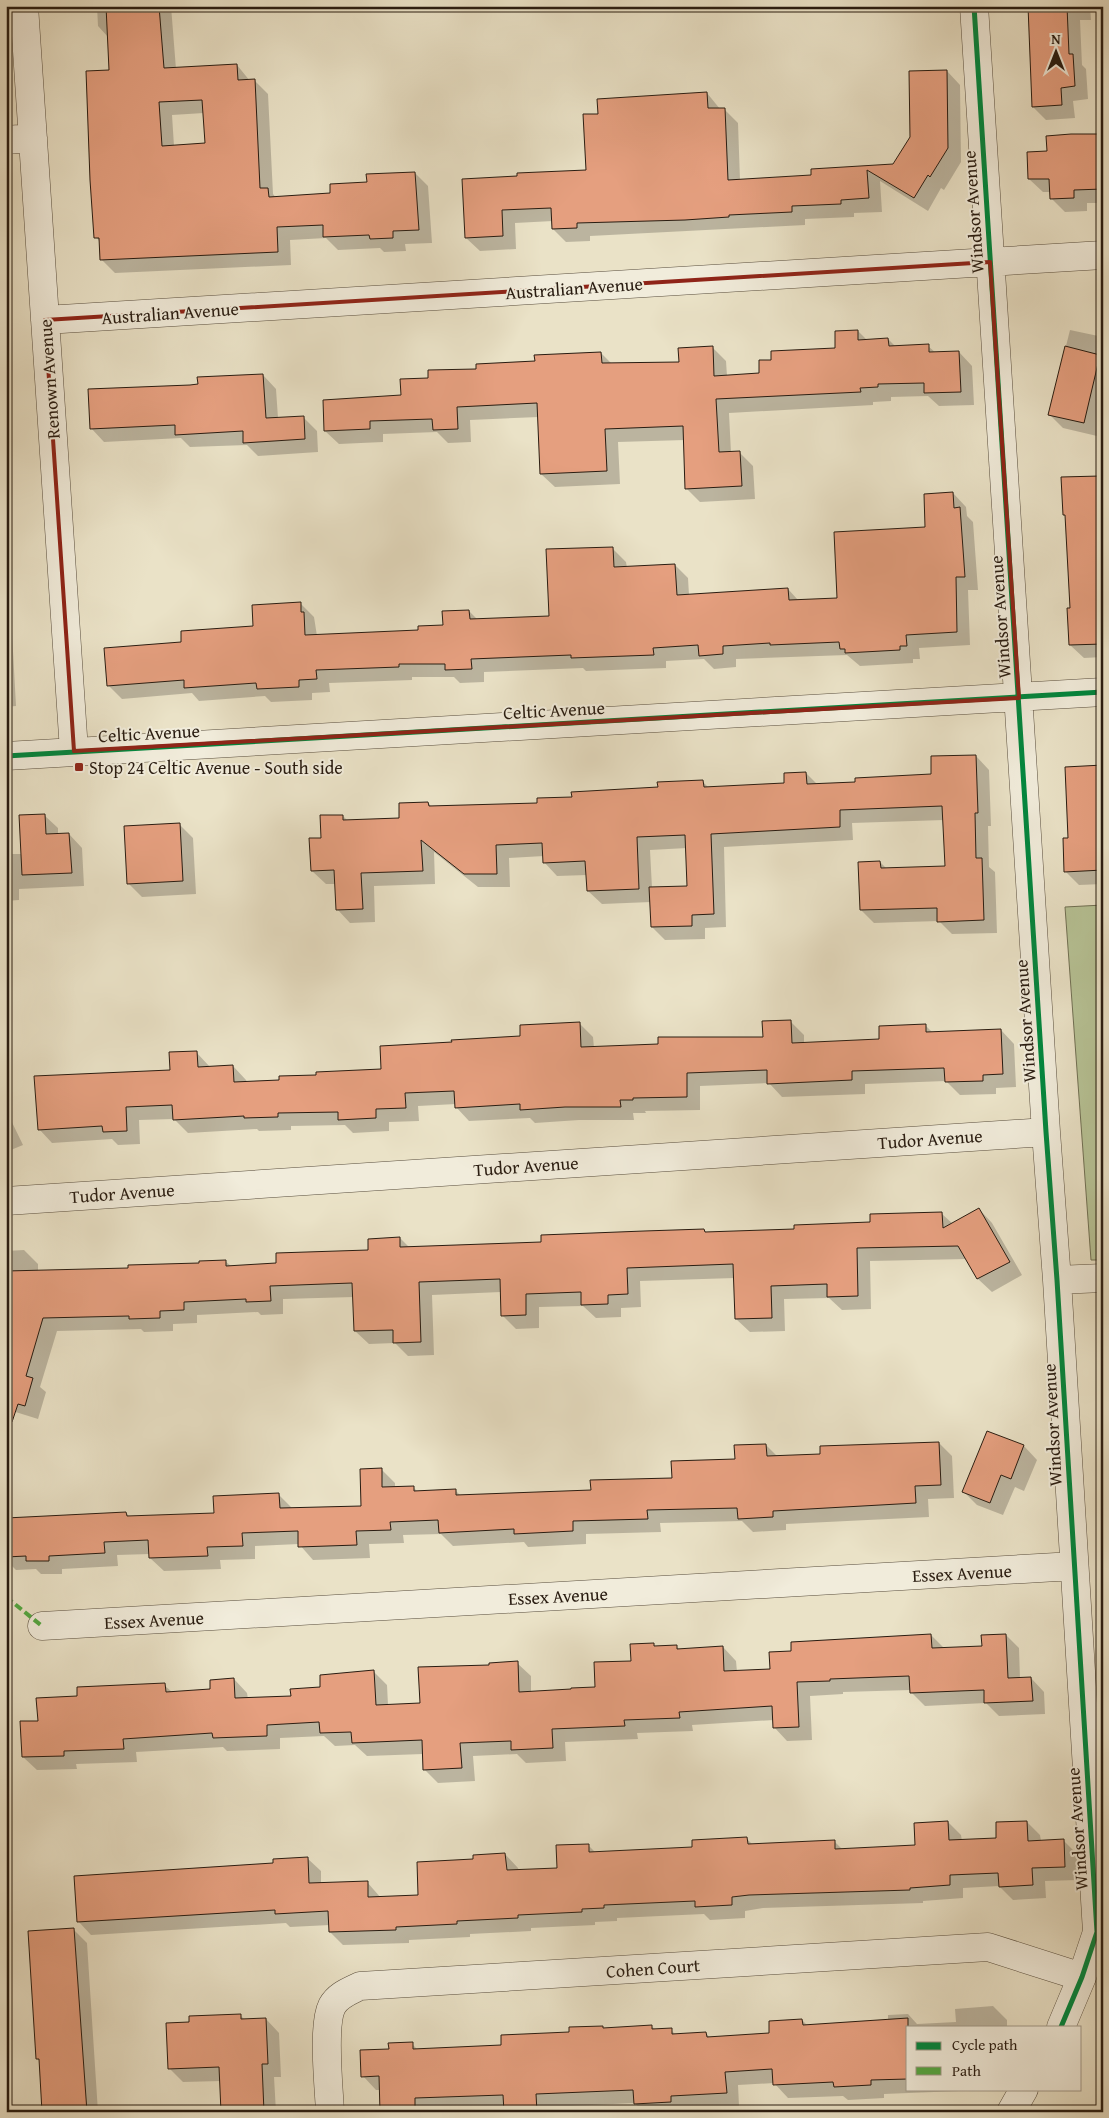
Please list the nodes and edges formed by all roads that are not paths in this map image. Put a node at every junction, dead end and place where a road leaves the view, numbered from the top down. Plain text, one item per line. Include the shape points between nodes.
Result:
1 (24, 6) edge
2 (974, 6) edge
3 (33, 138) junction
4 (6, 140) edge
5 (1103, 255) edge
6 (990, 262) junction
7 (45, 320) junction
8 (1103, 692) edge
9 (1019, 698) junction
10 (74, 751) junction
11 (6, 756) edge
12 (1046, 1132) junction
13 (6, 1201) edge
14 (1103, 1278) edge
15 (1057, 1280) junction
16 (1074, 1566) junction
17 (42, 1626) dead end
18 (1082, 1977) junction
19 (1061, 2026) edge
20 (1023, 2090) edge
21 (330, 2112) edge
22 (1011, 2112) edge

1 - 3 street, Renown Avenue
2 - 6 street, Windsor Avenue
3 - 4 street
3 - 7 street, Renown Avenue
5 - 6 street, Australian Avenue
6 - 7 street, Australian Avenue
6 - 9 street, Windsor Avenue
7 - 10 street, Renown Avenue
8 - 9 street, Celtic Avenue
9 - 10 street, Celtic Avenue
9 - 12 street, Windsor Avenue
10 - 11 street, Celtic Avenue
12 - 13 street, Tudor Avenue
12 - 15 street, Windsor Avenue
14 - 15 street
15 - 16 street, Windsor Avenue
16 - 17 street, Essex Avenue
16 - 18 street, Windsor Avenue via 1097,1932
18 - 19 street, Windsor Avenue
18 - 21 street, Cohen Court via 988,1947 360,1986 343,1994 332,2006 327,2023
20 - 22 street

